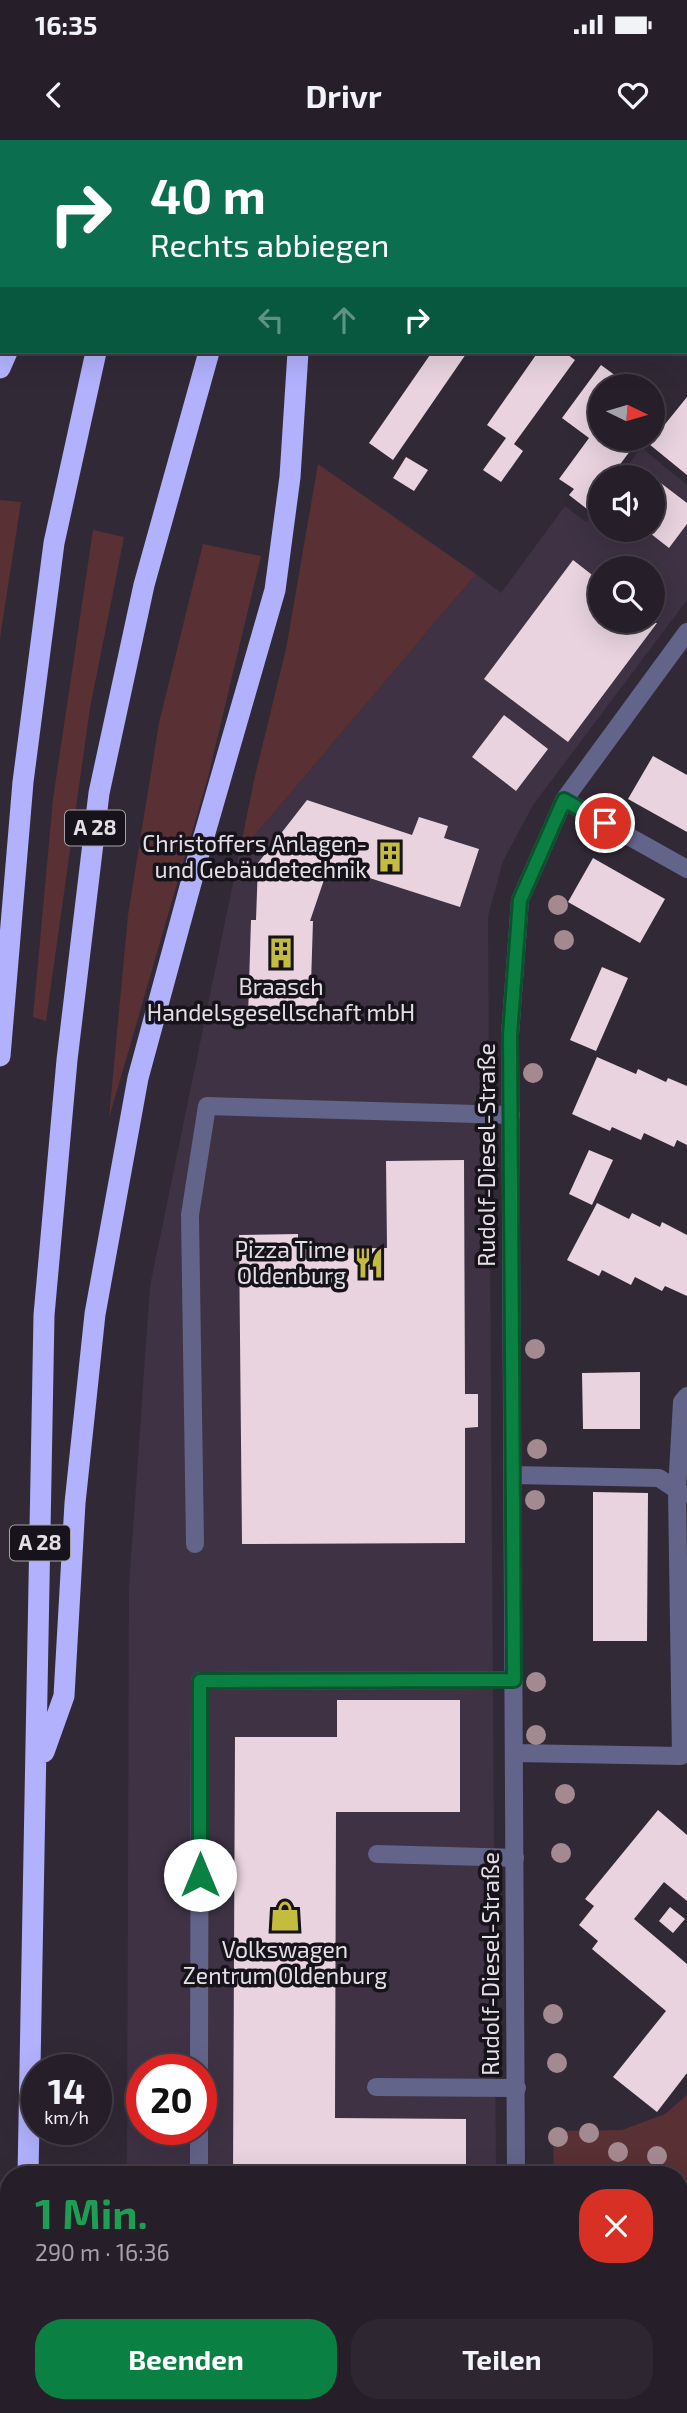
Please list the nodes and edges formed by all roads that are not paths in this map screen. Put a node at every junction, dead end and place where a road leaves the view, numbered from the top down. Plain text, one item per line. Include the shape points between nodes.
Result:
1 (96, 354) edge
2 (208, 354) edge
3 (298, 354) edge
4 (687, 632) edge
5 (564, 800) junction
6 (687, 869) edge
7 (0, 1056) edge
8 (511, 1115) junction
9 (687, 1396) edge
10 (513, 1475) junction
11 (682, 1494) edge
12 (195, 1544) dead end
13 (514, 1680) junction
14 (514, 1753) junction
15 (684, 1756) edge
16 (38, 1771) junction
17 (377, 1854) dead end
18 (515, 1858) junction
19 (199, 2054) edge
20 (376, 2087) dead end
21 (517, 2088) junction
22 (199, 2145) edge
23 (28, 2166) edge
24 (199, 2166) edge
25 (516, 2166) edge

1 - 7 highway via 54,543 23,782
2 - 16 highway, A 28 via 144,585 99,793 67,1060 44,1315
3 - 16 highway via 290,477 275,590 138,1078 97,1301 75,1503 64,1696
4 - 5 street, Rudolf-Diesel-Straße
5 - 6 street
5 - 8 street, Rudolf-Diesel-Straße via 520,900 510,1035
8 - 10 street, Rudolf-Diesel-Straße
8 - 12 street via 207,1106 190,1215
9 - 11 street via 682,1402
10 - 11 street via 659,1478
10 - 13 street, Rudolf-Diesel-Straße
11 - 15 street
13 - 14 street, Rudolf-Diesel-Straße
13 - 19 street via 200,1681
14 - 15 street
14 - 18 street, Rudolf-Diesel-Straße
16 - 23 highway, A 28
17 - 18 street
18 - 21 street, Rudolf-Diesel-Straße
20 - 21 street
21 - 25 street, Rudolf-Diesel-Straße
22 - 24 street

